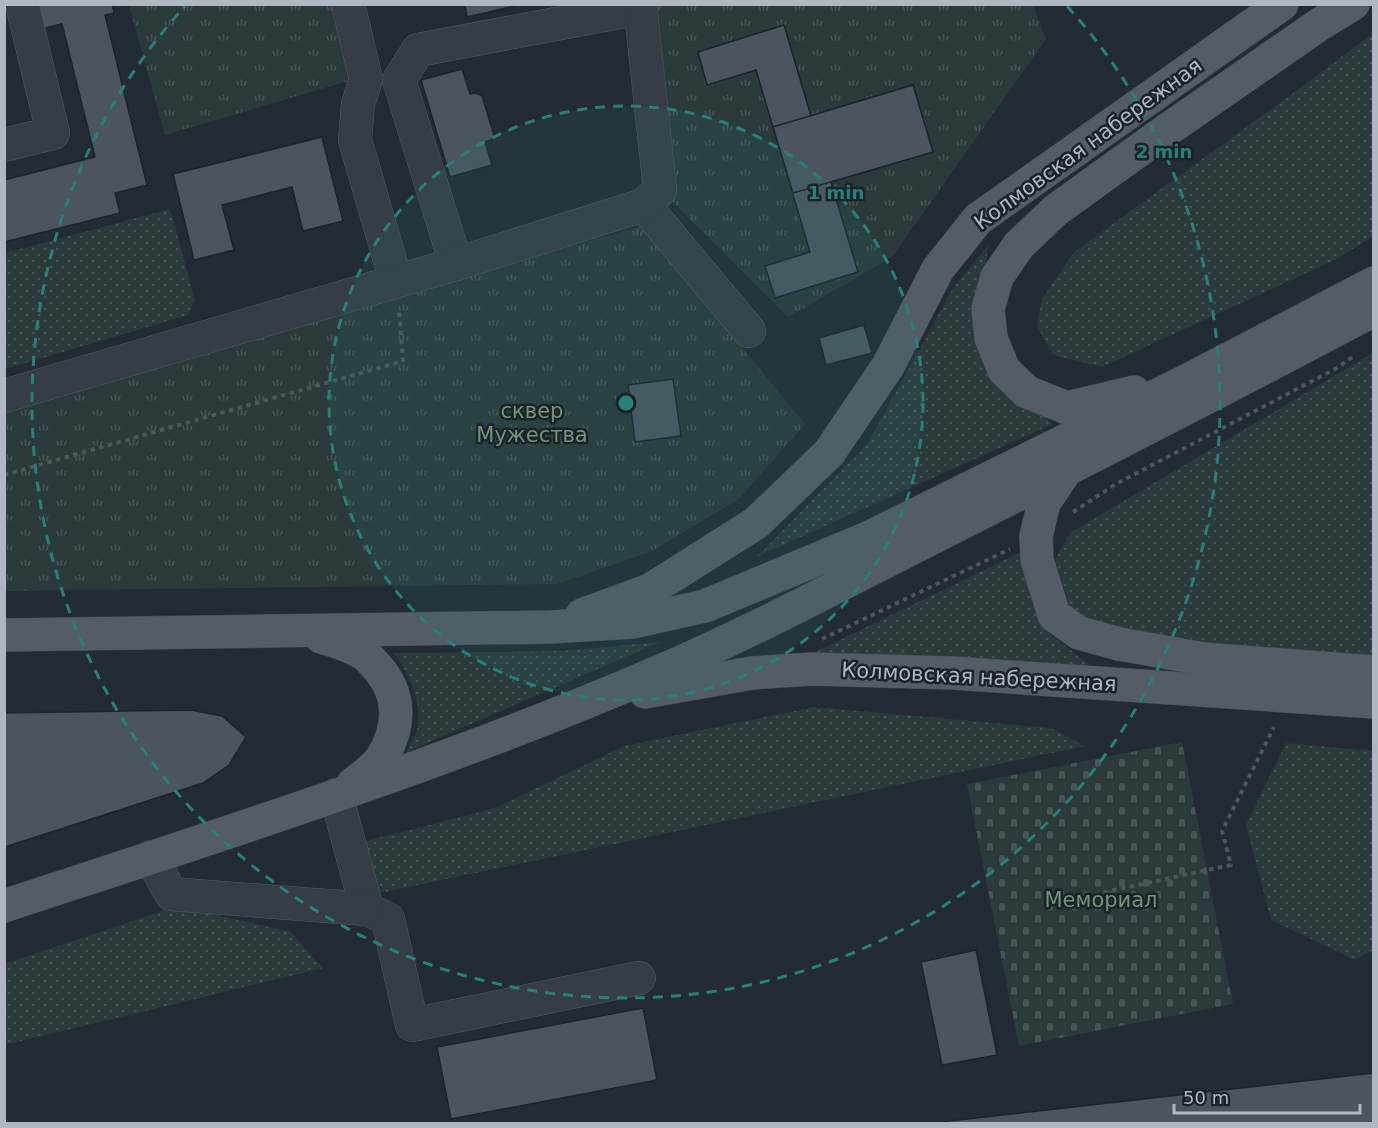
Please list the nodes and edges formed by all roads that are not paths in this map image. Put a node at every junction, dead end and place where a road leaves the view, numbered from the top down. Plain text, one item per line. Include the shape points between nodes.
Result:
1 (22, 4) edge
2 (348, 4) edge
3 (1282, 4) edge
4 (1353, 4) edge
5 (640, 6) edge
6 (4, 145) edge
7 (644, 205) junction
8 (456, 264) junction
9 (396, 281) junction
10 (1374, 283) edge
11 (1374, 310) edge
12 (749, 331) dead end
13 (1192, 378) junction
14 (4, 396) edge
15 (1066, 470) junction
16 (552, 627) junction
17 (301, 631) junction
18 (4, 635) edge
19 (1374, 672) edge
20 (1374, 702) edge
21 (587, 703) junction
22 (336, 795) junction
23 (152, 857) junction
24 (4, 906) edge
25 (367, 909) junction
26 (639, 978) dead end

1 - 6 street via 53,133
2 - 9 street via 366,79 358,104 355,140
3 - 16 main road, Колмовская набережная via 978,219 938,269 888,366 829,453 756,523 650,590
4 - 13 main road, Колмовская набережная via 1056,210 1019,244 997,277 988,309 991,338 1004,370 1027,392 1067,408
5 - 7 street via 660,190
5 - 8 street via 418,50 399,80
7 - 8 street
7 - 12 street
8 - 9 street
9 - 14 street
10 - 13 main road
11 - 15 main road
13 - 16 main road via 868,538 705,606 633,622
15 - 19 main road, Колмовская набережная via 1044,503 1036,536 1037,560 1054,615 1079,633 1204,659
15 - 21 main road via 739,636
16 - 17 main road
17 - 18 main road
17 - 22 main road via 366,655 388,680 397,708 383,758
20 - 21 main road, Колмовская набережная via 953,673 812,669 752,672
21 - 22 main road
22 - 23 main road
22 - 25 street
23 - 24 main road
23 - 25 street via 171,894
25 - 26 street via 388,919 412,1025

